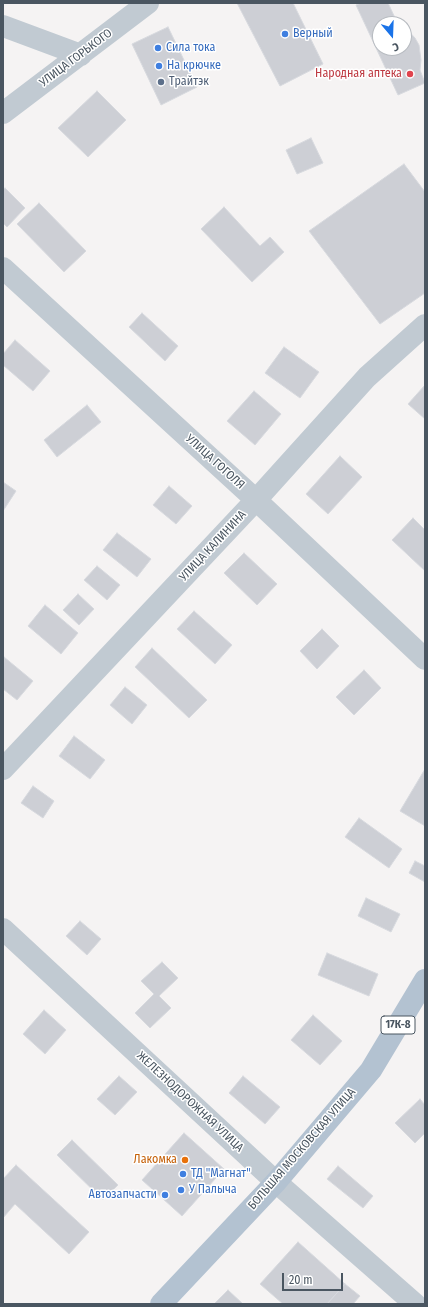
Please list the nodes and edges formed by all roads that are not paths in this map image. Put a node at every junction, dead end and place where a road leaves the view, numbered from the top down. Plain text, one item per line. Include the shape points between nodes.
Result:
1 (148, 3) edge
2 (3, 26) edge
3 (81, 55) junction
4 (3, 113) edge
5 (3, 268) edge
6 (425, 325) edge
7 (256, 500) junction
8 (425, 659) edge
9 (3, 770) edge
10 (3, 929) edge
11 (425, 980) edge
12 (276, 1182) junction
13 (161, 1304) edge
14 (415, 1304) edge

1 - 3 street, УЛИЦА ГОРЬКОГО
2 - 3 street
3 - 4 street, УЛИЦА ГОРЬКОГО
5 - 7 street, УЛИЦА ГОГОЛЯ
6 - 7 street, УЛИЦА КАЛИНИНА via 367,377
7 - 8 street, УЛИЦА ГОГОЛЯ
7 - 9 street, УЛИЦА КАЛИНИНА
10 - 12 street, ЖЕЛЕЗНОДОРОЖНАЯ УЛИЦА
11 - 12 main road, БОЛЬШАЯ МОСКОВСКАЯ УЛИЦА / 17К-8 via 371,1070
12 - 13 main road, БОЛЬШАЯ МОСКОВСКАЯ УЛИЦА / 17К-8
12 - 14 street, ЖЕЛЕЗНОДОРОЖНАЯ УЛИЦА

